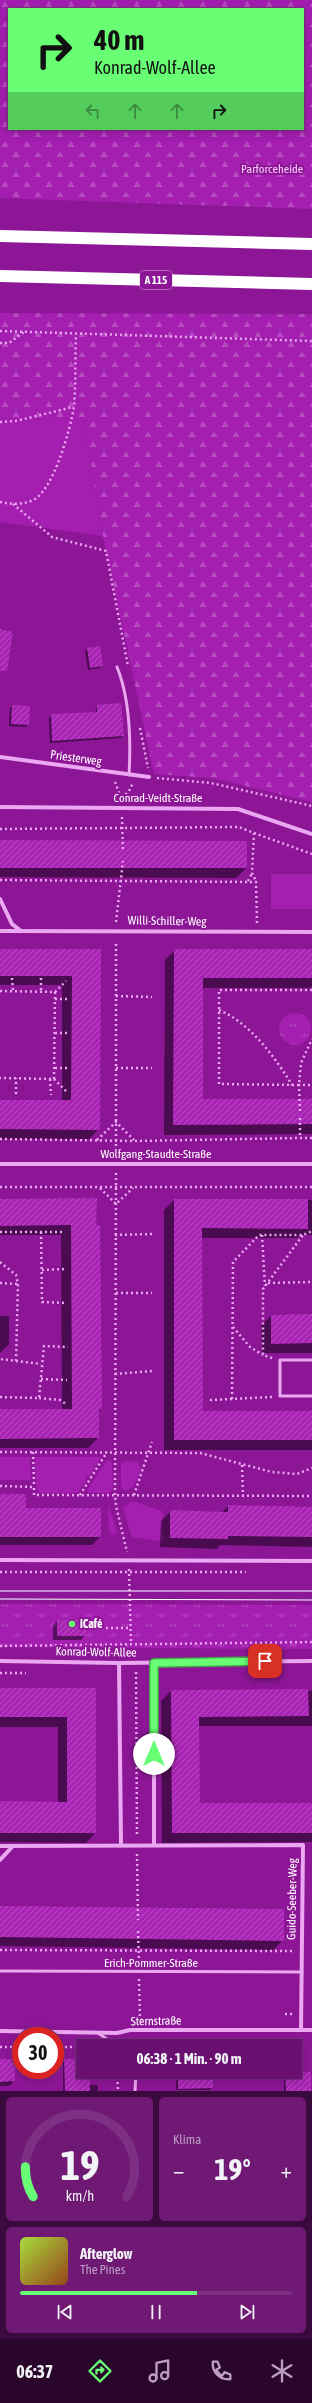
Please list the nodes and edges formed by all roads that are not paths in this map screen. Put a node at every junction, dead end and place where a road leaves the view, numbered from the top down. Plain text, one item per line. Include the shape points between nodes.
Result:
1 (0, 236) edge
2 (312, 244) edge
3 (0, 276) edge
4 (312, 284) edge
5 (117, 667) dead end
6 (0, 757) edge
7 (128, 775) junction
8 (149, 777) road end
9 (0, 807) edge
10 (312, 834) edge
11 (0, 899) edge
12 (0, 931) edge
13 (21, 931) junction
14 (312, 932) edge
15 (0, 1164) edge
16 (312, 1164) edge
17 (312, 1360) edge
18 (312, 1396) edge
19 (0, 1560) edge
20 (312, 1561) edge
21 (0, 1661) edge
22 (312, 1661) edge
23 (119, 1663) junction
24 (154, 1663) junction
25 (121, 1845) junction
26 (154, 1845) junction
27 (0, 1846) edge
28 (13, 1846) junction
29 (0, 1860) edge
30 (0, 1971) edge
31 (302, 1972) junction
32 (301, 2030) junction
33 (312, 2030) edge
34 (0, 2031) edge
35 (97, 2032) junction
36 (107, 2039) edge
37 (136, 2079) edge
38 (135, 2091) edge

1 - 2 highway
3 - 4 highway, A 115
5 - 7 lane via 126,701
6 - 7 street, Priesterweg
7 - 8 street, Priesterweg
9 - 10 street, Conrad-Veidt-Straße via 238,809
11 - 13 street via 12,924
12 - 13 street, Willi-Schiller-Weg
13 - 14 street, Willi-Schiller-Weg
15 - 16 street, Wolfgang-Staudte-Straße
17 - 18 lane via 280,1360 280,1396
19 - 20 street
21 - 23 street, Konrad-Wolf-Allee
22 - 24 street, Konrad-Wolf-Allee
23 - 24 street, Konrad-Wolf-Allee
23 - 25 street
24 - 26 street
25 - 26 street, Guido-Seeber-Weg
25 - 28 street, Guido-Seeber-Weg
26 - 31 street, Guido-Seeber-Weg via 303,1845
27 - 28 street, Guido-Seeber-Weg
28 - 29 street
30 - 31 lane, Erich-Pommer-Straße
31 - 32 street, Guido-Seeber-Weg
32 - 33 street, Sternstraße
32 - 35 street, Sternstraße
34 - 35 street, Sternstraße
35 - 36 lane
37 - 38 lane

